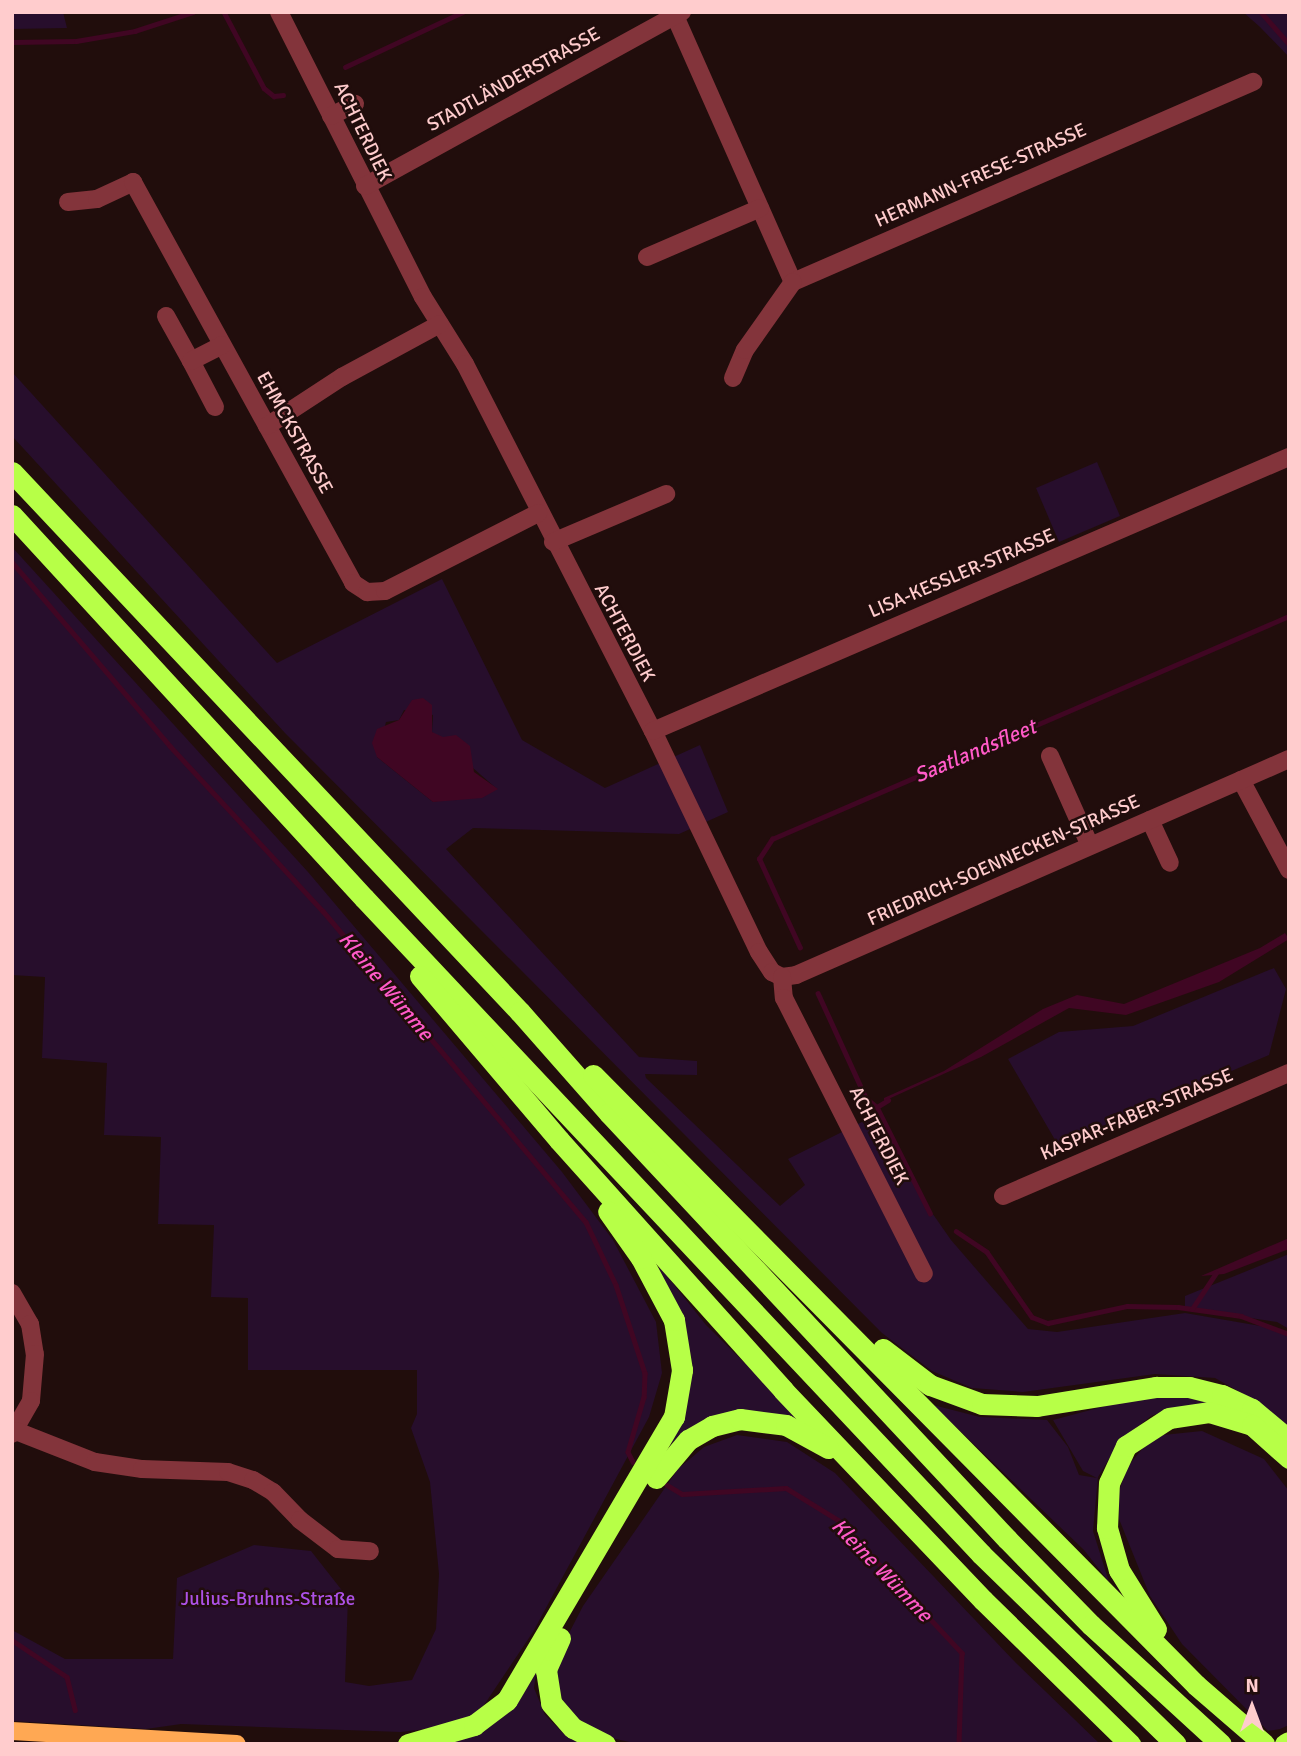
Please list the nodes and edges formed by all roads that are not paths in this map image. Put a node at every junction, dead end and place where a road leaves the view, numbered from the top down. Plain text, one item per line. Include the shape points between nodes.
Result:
1 (279, 12) edge
2 (679, 14) edge
3 (1253, 82) dead end
4 (355, 104) dead end
5 (331, 116) junction
6 (365, 186) junction
7 (68, 202) dead end
8 (760, 208) junction
9 (647, 257) dead end
10 (793, 282) junction
11 (166, 317) dead end
12 (440, 324) junction
13 (222, 345) junction
14 (191, 361) junction
15 (733, 378) dead end
16 (215, 407) dead end
17 (267, 426) junction
18 (1289, 457) edge
19 (12, 472) edge
20 (666, 494) dead end
21 (538, 513) junction
22 (12, 515) edge
23 (553, 542) junction
24 (653, 732) junction
25 (1050, 756) dead end
26 (1289, 760) edge
27 (1241, 780) junction
28 (1150, 820) junction
29 (1090, 846) junction
30 (1170, 863) dead end
31 (1289, 870) edge
32 (364, 898) junction
33 (782, 976) junction
34 (520, 1012) junction
35 (1289, 1073) edge
36 (559, 1140) junction
37 (1003, 1196) dead end
38 (924, 1274) dead end
39 (798, 1278) junction
40 (12, 1293) edge
41 (14, 1433) edge
42 (1289, 1440) edge
43 (1289, 1458) edge
44 (854, 1464) junction
45 (370, 1551) dead end
46 (1196, 1685) junction
47 (12, 1731) edge
48 (1171, 1739) edge
49 (1128, 1742) edge
50 (237, 1744) edge
51 (408, 1744) edge
52 (605, 1744) edge
53 (1221, 1744) edge
54 (1264, 1744) edge

1 - 5 street, ACHTERDIEK
2 - 6 street, STADTLÄNDERSTRASSE via 404,154
2 - 8 street
3 - 10 street, HERMANN-FRESE-STRASSE
4 - 5 street
5 - 6 street, ACHTERDIEK
6 - 12 street, ACHTERDIEK
7 - 13 street, EHMCKSTRASSE via 97,199 133,182
8 - 9 street
8 - 10 street
10 - 15 street via 745,350
11 - 14 street
12 - 17 street via 342,377
12 - 21 street, ACHTERDIEK via 465,364
13 - 14 street
13 - 17 street, EHMCKSTRASSE
14 - 16 street
17 - 21 street, EHMCKSTRASSE via 353,583 367,592 386,591
18 - 24 street, LISA-KESSLER-STRASSE
19 - 34 highway
20 - 23 street
21 - 23 street, ACHTERDIEK
22 - 32 highway
23 - 24 street, ACHTERDIEK
24 - 33 street, ACHTERDIEK via 759,952 772,972
25 - 29 street
26 - 27 street, FRIEDRICH-SOENNECKEN-STRASSE
27 - 28 street, FRIEDRICH-SOENNECKEN-STRASSE
27 - 31 street
28 - 29 street, FRIEDRICH-SOENNECKEN-STRASSE
28 - 30 street
29 - 33 street, FRIEDRICH-SOENNECKEN-STRASSE via 796,975
32 - 36 highway via 424,980
32 - 48 highway via 981,1554
33 - 38 street, ACHTERDIEK via 784,998
34 - 39 highway via 579,1062
34 - 53 highway via 1007,1539
35 - 37 street, KASPAR-FABER-STRASSE
36 - 44 highway
36 - 51 highway via 668,1305 681,1353 678,1402 660,1445 507,1700 474,1725
39 - 42 highway via 915,1375 964,1399 1018,1407 1156,1388 1189,1388 1245,1405
39 - 46 highway
40 - 41 street via 30,1324 35,1354 31,1401
41 - 45 street via 95,1462 241,1476 273,1492 338,1549
43 - 46 highway via 1252,1425 1224,1414 1194,1412 1146,1429 1126,1446 1114,1469 1106,1512 1116,1564 1144,1613
44 - 49 highway
44 - 52 highway via 801,1431 756,1419 712,1426 677,1449 549,1660 546,1681 557,1713 573,1728
46 - 54 highway
47 - 50 main road

